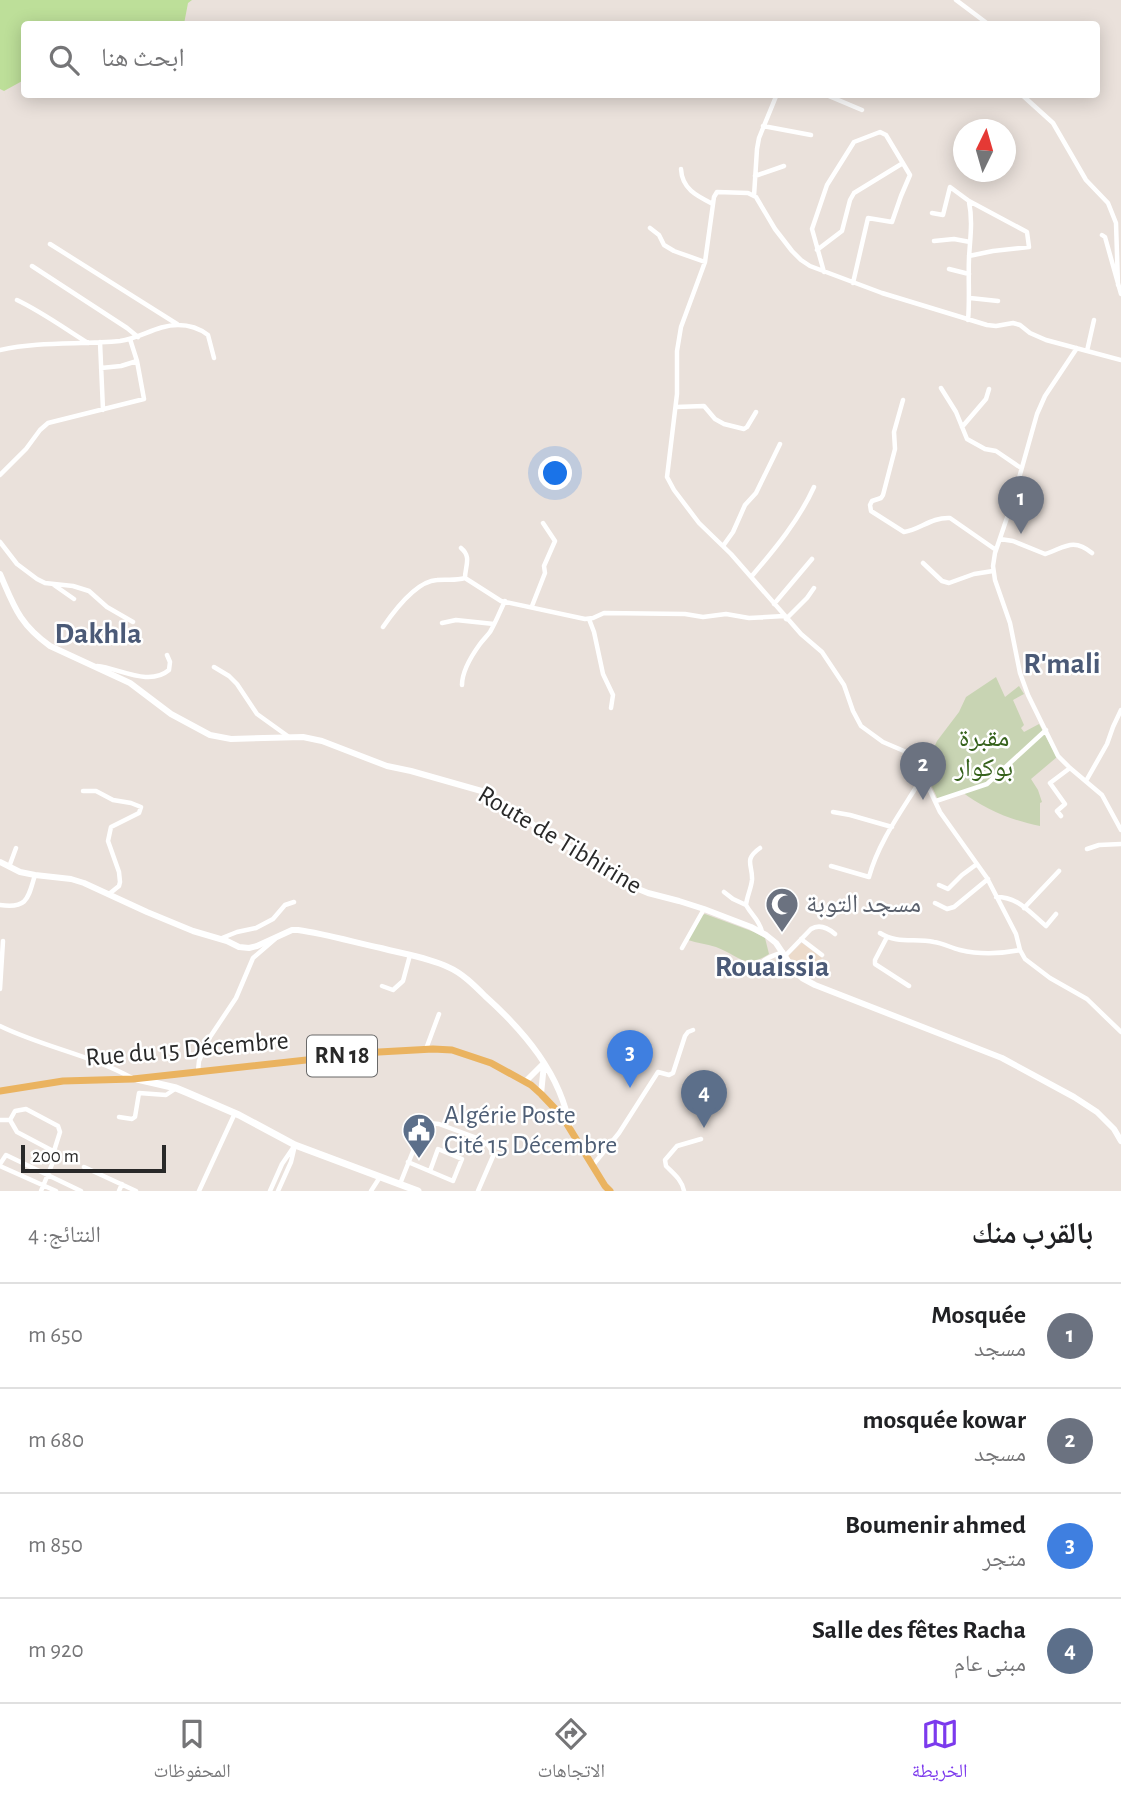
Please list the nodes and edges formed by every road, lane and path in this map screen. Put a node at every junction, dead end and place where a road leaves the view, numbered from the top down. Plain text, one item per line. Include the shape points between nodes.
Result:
1 (956, 0) edge
2 (984, 21) edge
3 (775, 98) edge
4 (834, 98) edge
5 (1025, 98) edge
6 (862, 110) dead end
7 (763, 126) junction
8 (811, 135) dead end
9 (903, 163) junction
10 (784, 166) dead end
11 (681, 169) dead end
12 (755, 176) junction
13 (754, 196) junction
14 (969, 201) junction
15 (713, 204) junction
16 (932, 213) dead end
17 (650, 228) dead end
18 (1102, 235) dead end
19 (934, 241) dead end
20 (971, 242) junction
21 (50, 244) dead end
22 (817, 250) junction
23 (969, 256) junction
24 (705, 262) junction
25 (32, 266) dead end
26 (949, 269) dead end
27 (824, 272) junction
28 (969, 274) junction
29 (853, 282) junction
30 (1118, 285) junction
31 (1121, 294) edge
32 (970, 298) junction
33 (17, 300) dead end
34 (998, 301) dead end
35 (968, 320) junction
36 (1094, 320) dead end
37 (178, 325) junction
38 (138, 337) junction
39 (130, 339) junction
40 (88, 342) junction
41 (100, 342) junction
42 (1077, 348) junction
43 (0, 351) edge
44 (1087, 351) junction
45 (214, 358) dead end
46 (1121, 360) edge
47 (138, 361) junction
48 (101, 368) junction
49 (941, 388) dead end
50 (989, 389) dead end
51 (903, 400) dead end
52 (676, 407) junction
53 (103, 410) junction
54 (756, 412) dead end
55 (962, 427) junction
56 (780, 444) dead end
57 (1021, 468) junction
58 (0, 475) edge
59 (814, 487) dead end
60 (543, 523) dead end
61 (1000, 539) junction
62 (0, 542) edge
63 (723, 546) junction
64 (461, 548) dead end
65 (996, 550) junction
66 (1091, 553) dead end
67 (812, 559) dead end
68 (923, 563) dead end
69 (993, 571) junction
70 (0, 574) edge
71 (751, 577) junction
72 (465, 578) junction
73 (52, 584) junction
74 (814, 588) dead end
75 (74, 599) dead end
76 (505, 601) junction
77 (774, 604) junction
78 (532, 606) junction
79 (785, 618) junction
80 (589, 619) junction
81 (133, 622) dead end
82 (442, 623) dead end
83 (494, 624) junction
84 (383, 627) dead end
85 (167, 655) dead end
86 (92, 665) junction
87 (214, 667) dead end
88 (462, 685) dead end
89 (611, 708) dead end
90 (1121, 710) edge
91 (1112, 728) junction
92 (1046, 730) junction
93 (1119, 730) dead end
94 (289, 737) junction
95 (933, 748) dead end
96 (1070, 768) junction
97 (925, 778) junction
98 (1086, 781) junction
99 (83, 791) dead end
100 (936, 802) junction
101 (833, 812) dead end
102 (1061, 816) dead end
103 (892, 827) junction
104 (1121, 830) edge
105 (1121, 844) edge
106 (16, 848) dead end
107 (760, 848) dead end
108 (1087, 849) dead end
109 (0, 863) edge
110 (977, 864) junction
111 (831, 866) dead end
112 (9, 867) junction
113 (1059, 871) dead end
114 (35, 876) junction
115 (988, 879) junction
116 (939, 885) dead end
117 (724, 892) dead end
118 (108, 894) junction
119 (996, 897) junction
120 (294, 902) dead end
121 (935, 903) dead end
122 (0, 905) edge
123 (746, 905) junction
124 (1024, 908) junction
125 (704, 909) junction
126 (1056, 914) dead end
127 (761, 932) junction
128 (880, 933) dead end
129 (835, 934) dead end
130 (279, 935) junction
131 (887, 937) junction
132 (221, 939) junction
133 (801, 939) junction
134 (3, 941) dead end
135 (682, 948) dead end
136 (1020, 950) junction
137 (784, 954) junction
138 (410, 955) junction
139 (822, 955) dead end
140 (754, 974) dead end
141 (0, 976) edge
142 (382, 986) dead end
143 (909, 986) dead end
144 (0, 989) edge
145 (439, 1014) dead end
146 (0, 1026) edge
147 (693, 1030) dead end
148 (1121, 1032) edge
149 (426, 1049) junction
150 (544, 1064) junction
151 (198, 1071) junction
152 (552, 1077) junction
153 (133, 1079) junction
154 (526, 1081) junction
155 (176, 1088) junction
156 (0, 1091) edge
157 (541, 1094) junction
158 (235, 1113) junction
159 (119, 1117) dead end
160 (10, 1119) junction
161 (0, 1120) edge
162 (570, 1128) junction
163 (701, 1139) dead end
164 (1121, 1141) edge
165 (295, 1145) junction
166 (54, 1151) junction
167 (3, 1154) edge
168 (408, 1163) junction
169 (0, 1165) edge
170 (593, 1165) junction
171 (84, 1167) dead end
172 (430, 1171) junction
173 (48, 1175) junction
174 (380, 1177) junction
175 (122, 1184) junction
176 (400, 1184) junction
177 (43, 1185) junction
178 (41, 1191) edge
179 (56, 1191) edge
180 (81, 1191) edge
181 (119, 1191) edge
182 (136, 1191) edge
183 (199, 1191) edge
184 (270, 1191) edge
185 (278, 1191) edge
186 (371, 1191) edge
187 (418, 1191) edge
188 (478, 1191) edge
189 (610, 1191) edge
190 (684, 1191) edge

1 - 2 street
3 - 7 street
4 - 6 street
5 - 30 street via 1053,124 1086,180 1108,204 1116,223
7 - 8 street
7 - 12 street
9 - 22 street via 855,193 842,231
9 - 22 street via 883,133 854,142 827,186 812,229
9 - 29 street via 910,175 892,222 868,218
10 - 12 street
11 - 15 street via 691,192
12 - 13 street
13 - 15 street via 718,192
13 - 27 street via 792,251
14 - 16 street via 950,187 943,215
14 - 20 street
14 - 23 street via 1027,232 1029,247
15 - 24 street
17 - 24 street via 664,245
18 - 30 street
19 - 20 street
20 - 23 street
21 - 37 street
22 - 27 street
23 - 28 street
24 - 52 street via 681,327
25 - 38 street
26 - 28 street
27 - 29 street
28 - 32 street
29 - 35 street
30 - 31 street
32 - 34 street
32 - 35 street
33 - 40 street
35 - 42 street via 996,326 1013,323 1046,340
36 - 44 street
37 - 38 street via 158,327
37 - 45 street via 193,326 208,335
38 - 39 street
39 - 41 street
39 - 47 street
40 - 41 street
40 - 43 street
41 - 48 street
42 - 44 street
42 - 57 street via 1045,396
44 - 46 street
47 - 48 street
47 - 53 street via 144,399
48 - 53 street
49 - 55 street
50 - 55 street
51 - 65 street via 883,495 869,508 904,532 950,518
52 - 54 street via 704,406 715,419 744,429
52 - 63 street via 667,477 699,523
53 - 58 street via 48,423
55 - 57 street via 967,439
56 - 63 street
57 - 61 street
59 - 71 street via 781,542
60 - 78 street via 555,541
61 - 65 street
61 - 66 street via 1045,554 1072,544
62 - 73 street via 17,564
63 - 71 street
64 - 72 street via 468,557
65 - 69 street
67 - 77 street
68 - 69 street via 949,583
69 - 92 street via 1020,673
70 - 86 street, Route de Tibhirine via 19,616 38,638
71 - 77 street
72 - 76 street
72 - 84 street via 430,581 396,608
73 - 75 street
73 - 81 street via 89,591
74 - 79 street
76 - 78 street
76 - 83 street
77 - 79 street
78 - 80 street
79 - 80 street via 604,613
79 - 97 street via 822,652 844,685 861,726 904,751
80 - 89 street via 612,695
82 - 83 street
83 - 88 street via 470,661
85 - 86 street via 169,670 163,675 126,674
86 - 94 street, Route de Tibhirine via 130,683 209,735
87 - 94 street via 237,684 257,714
90 - 91 street
91 - 93 street
91 - 98 street
92 - 96 street via 1058,756
92 - 100 street via 987,784
94 - 125 street, Route de Tibhirine via 322,741 387,766 485,792 631,886
95 - 97 street
96 - 98 street
96 - 102 street via 1049,783 1065,804 1057,811
97 - 100 street
97 - 103 street
98 - 104 street via 1102,795
99 - 118 street via 141,807 139,813 111,827 108,841 120,882
100 - 110 street
101 - 103 street
103 - 111 street via 869,877
105 - 108 street
106 - 112 street
107 - 123 street via 751,855
109 - 112 street
110 - 115 street
110 - 116 street via 948,890
112 - 114 street
113 - 124 street
114 - 118 street via 71,879
114 - 122 street via 25,902
115 - 119 street
115 - 121 street via 954,907
117 - 123 street
118 - 132 street
119 - 124 street via 1011,898
119 - 136 street
120 - 132 street via 257,928
123 - 127 street via 758,919
124 - 126 street via 1046,926
125 - 127 street, Route de Tibhirine
125 - 135 street
127 - 137 street, Route de Tibhirine
128 - 131 street
129 - 133 street via 815,926
130 - 132 street via 249,948
130 - 138 street via 306,931
130 - 151 street via 253,958 236,998 208,1040
131 - 136 street via 938,942 976,953
131 - 143 street via 876,964
133 - 137 street
133 - 139 street
134 - 141 street
136 - 148 street via 1050,978 1087,999
137 - 140 street via 762,961
137 - 164 street, Route de Tibhirine via 794,970 815,985 1002,1058 1043,1080 1097,1112
138 - 142 street via 403,981 393,990
138 - 150 street via 451,968 470,982 515,1023
141 - 144 street
145 - 149 street
146 - 153 street
147 - 170 street via 685,1036 673,1073 658,1072
149 - 151 main road, Rue du 15 Décembre / RN 18
149 - 154 main road, Rue du 15 Décembre / RN 18 via 472,1056
150 - 152 street
150 - 154 street
150 - 157 street
151 - 153 main road, Rue du 15 Décembre / RN 18
152 - 157 street
152 - 162 street
153 - 155 main road
153 - 156 main road, Rue du 15 Décembre / RN 18 via 64,1081
154 - 157 main road, Rue du 15 Décembre / RN 18
155 - 158 main road
155 - 159 street via 166,1095 139,1093 135,1117
157 - 162 main road, Rue du 15 Décembre / RN 18
158 - 165 main road
158 - 183 street
160 - 161 street
160 - 166 street via 17,1132
160 - 166 street via 15,1111 26,1109 58,1126
162 - 170 main road, Rue du 15 Décembre / RN 18
163 - 190 street via 677,1146 665,1160
165 - 174 main road
165 - 184 street
165 - 185 street
166 - 173 street
167 - 169 street
167 - 173 street
168 - 172 street
168 - 176 street
168 - 188 street via 428,1123 477,1138 494,1154
169 - 177 street
170 - 189 main road, Rue du 15 Décembre / RN 18
171 - 175 street
172 - 172 street via 453,1181 461,1159 438,1149
173 - 177 street
173 - 180 street
174 - 176 main road
174 - 186 street
175 - 181 street
175 - 182 street
176 - 187 main road
177 - 178 street
177 - 179 street

